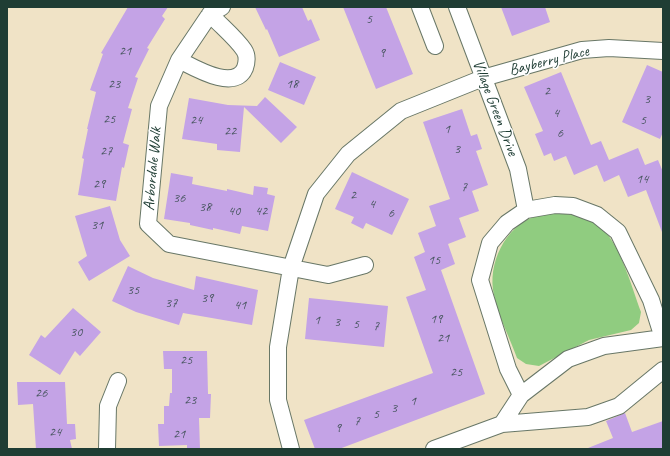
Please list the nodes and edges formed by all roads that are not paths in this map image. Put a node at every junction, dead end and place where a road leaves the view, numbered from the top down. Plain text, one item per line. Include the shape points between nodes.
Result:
1 (420, 7) edge
2 (457, 7) edge
3 (216, 11) edge
4 (435, 46) dead end
5 (663, 51) edge
6 (179, 60) junction
7 (484, 78) junction
8 (526, 210) junction
9 (365, 265) dead end
10 (291, 268) junction
11 (663, 338) edge
12 (663, 370) edge
13 (118, 381) dead end
14 (521, 395) junction
15 (502, 424) junction
16 (107, 449) edge
17 (291, 449) edge
18 (434, 449) edge

1 - 4 street
2 - 7 street, Village Green Drive
3 - 6 street, Arbordale Walk
3 - 6 street, Arbordale Walk via 246,51 248,62 244,71 236,78 225,79
5 - 7 street, Bayberry Place via 609,48 582,50
6 - 10 street, Arbordale Walk via 159,106 148,224 168,244
7 - 8 street, Village Green Drive via 518,169
7 - 10 street, Bayberry Place via 401,111 348,154 316,194
8 - 11 street via 555,205 573,206 597,215 618,232 651,300
8 - 14 street via 507,223 490,243 480,280 508,369
9 - 10 street via 328,275
10 - 17 street, Bayberry Place via 278,347 278,400
11 - 14 street via 604,346 568,359
12 - 15 street via 619,406 588,417
13 - 16 street via 108,406
14 - 15 street
15 - 18 street

